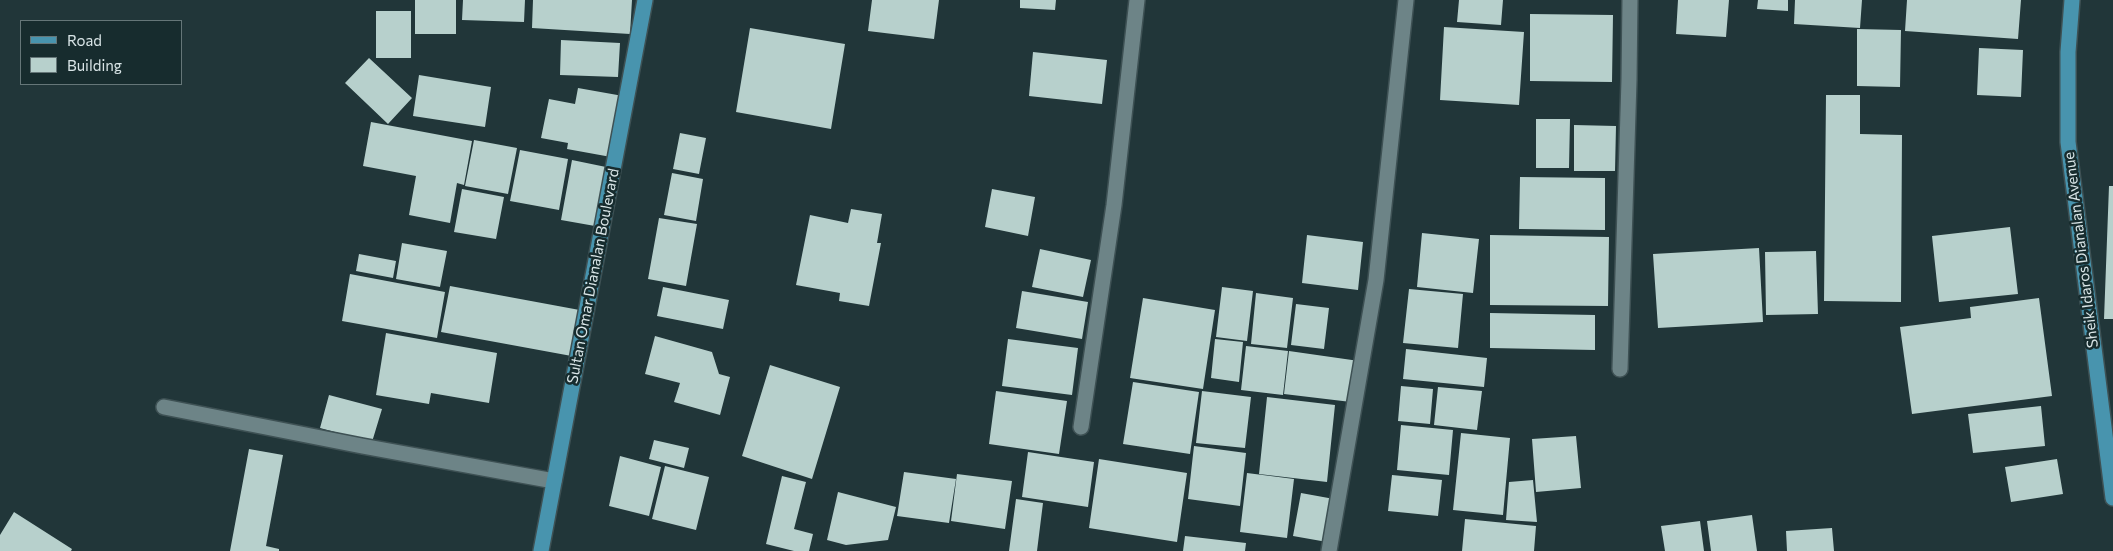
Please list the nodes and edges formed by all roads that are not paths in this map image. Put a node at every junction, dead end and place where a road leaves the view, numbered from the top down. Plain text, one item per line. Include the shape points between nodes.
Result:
1 (645, 0) edge
2 (1137, 0) edge
3 (1406, 0) edge
4 (1630, 0) edge
5 (2072, 0) edge
6 (1620, 369) dead end
7 (164, 407) dead end
8 (1081, 427) dead end
9 (554, 481) junction
10 (2113, 498) edge
11 (541, 551) edge
12 (1329, 551) edge

1 - 9 main road, Sultan Omar Dianalan Boulevard
2 - 8 street via 1114,205
3 - 12 street via 1376,280
4 - 6 street
5 - 10 main road, Sheik Idaros Dianalan Avenue via 2068,52 2068,142
7 - 9 street
9 - 11 main road, Sultan Omar Dianalan Boulevard

